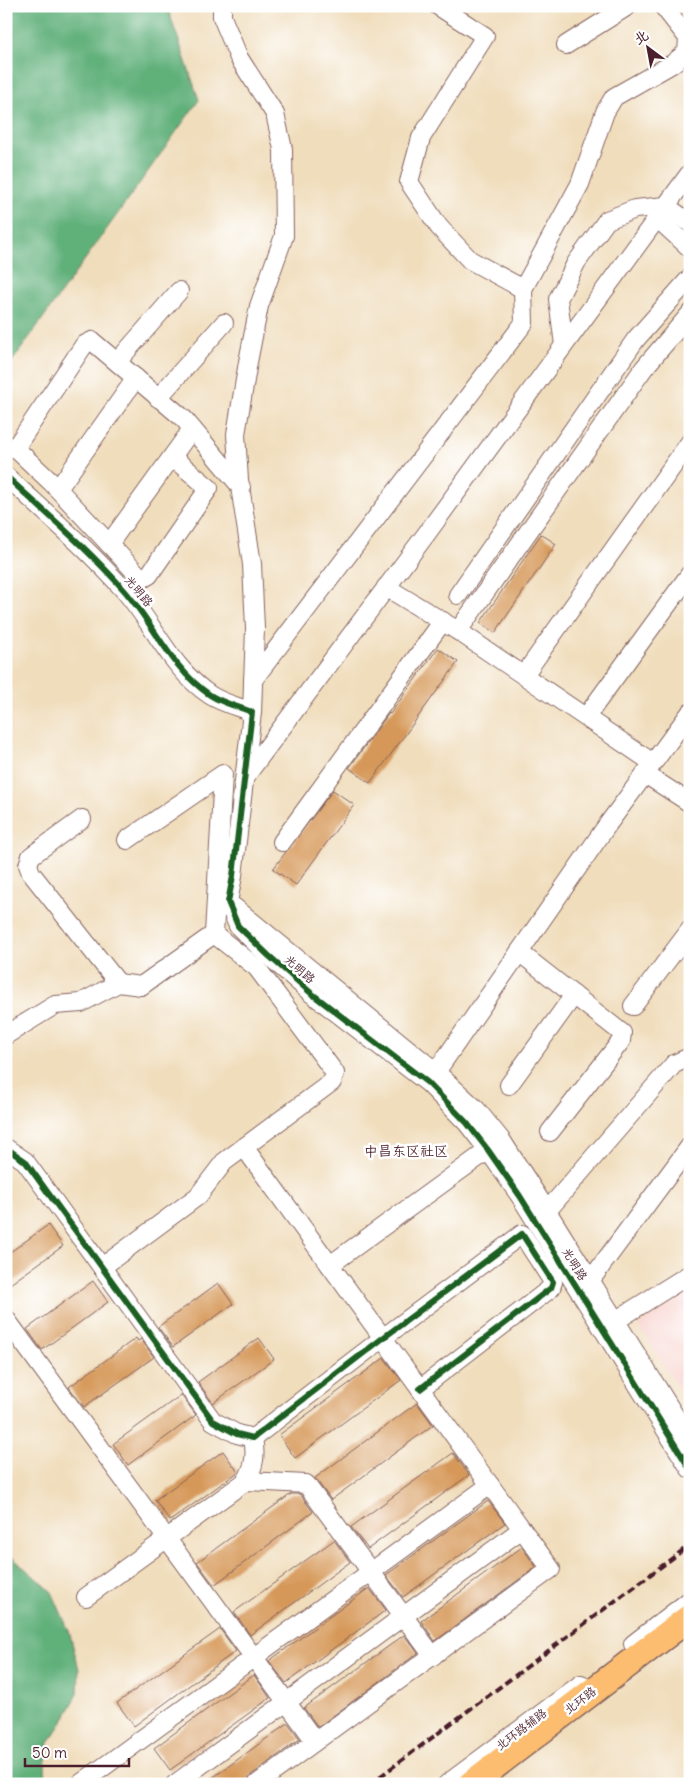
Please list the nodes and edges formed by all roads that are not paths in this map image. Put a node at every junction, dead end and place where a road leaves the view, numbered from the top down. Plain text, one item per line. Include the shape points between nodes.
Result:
1 (222, 6) edge
2 (438, 6) edge
3 (628, 6) edge
4 (663, 6) edge
5 (566, 45) dead end
6 (690, 173) edge
7 (662, 212) junction
8 (690, 223) edge
9 (690, 248) edge
10 (690, 278) edge
11 (523, 289) junction
12 (180, 291) dead end
13 (690, 314) edge
14 (224, 324) dead end
15 (564, 345) junction
16 (117, 362) junction
17 (136, 378) junction
18 (158, 398) junction
19 (192, 429) junction
20 (690, 442) edge
21 (172, 457) junction
22 (6, 476) edge
23 (240, 487) junction
24 (58, 489) junction
25 (109, 544) junction
26 (690, 574) edge
27 (386, 586) junction
28 (458, 594) dead end
29 (443, 622) junction
30 (458, 631) junction
31 (524, 675) junction
32 (253, 680) junction
33 (252, 712) junction
34 (690, 713) edge
35 (586, 717) junction
36 (649, 768) junction
37 (245, 777) junction
38 (690, 803) edge
39 (82, 819) dead end
40 (127, 840) dead end
41 (282, 842) dead end
42 (228, 902) junction
43 (690, 930) edge
44 (214, 934) junction
45 (519, 952) junction
46 (118, 983) junction
47 (574, 996) junction
48 (633, 1006) dead end
49 (6, 1035) edge
50 (690, 1057) edge
51 (436, 1072) junction
52 (509, 1085) dead end
53 (550, 1132) dead end
54 (495, 1145) junction
55 (690, 1146) edge
56 (244, 1147) junction
57 (6, 1148) edge
58 (547, 1211) junction
59 (330, 1265) junction
60 (102, 1267) junction
61 (690, 1274) edge
62 (590, 1281) junction
63 (6, 1319) edge
64 (615, 1321) junction
65 (383, 1338) junction
66 (420, 1389) junction
67 (253, 1438) junction
68 (690, 1440) edge
69 (690, 1469) edge
70 (246, 1481) junction
71 (490, 1485) junction
72 (522, 1529) junction
73 (166, 1538) junction
74 (371, 1572) junction
75 (86, 1597) dead end
76 (690, 1600) edge
77 (403, 1616) junction
78 (690, 1617) edge
79 (690, 1636) edge
80 (433, 1656) junction
81 (254, 1657) junction
82 (286, 1702) junction
83 (315, 1741) junction
84 (80, 1784) edge
85 (175, 1784) edge
86 (257, 1784) edge
87 (447, 1784) edge
88 (471, 1784) edge
89 (495, 1784) edge

1 - 23 street via 222,17 239,58 275,114 283,149 284,236 259,306 248,362 236,434
2 - 11 street via 485,36 421,138 409,182 439,227 470,260
3 - 5 street
4 - 11 street via 688,38 687,52 614,97 605,112 580,184
6 - 7 street
7 - 8 street
7 - 9 street
7 - 15 street
7 - 15 street via 635,209 607,220 576,263 558,299
10 - 28 street via 636,339
11 - 32 street via 524,322
12 - 16 street
13 - 30 street via 644,368
14 - 18 street
15 - 27 street
16 - 17 street
16 - 24 street via 92,341 84,345 15,448
17 - 18 street
17 - 24 street
18 - 19 street
19 - 21 street
19 - 23 street
20 - 31 street
21 - 25 street
21 - 25 street via 210,488 149,575 142,579
22 - 33 street, 光明路 via 124,590 146,617 165,650 189,677 210,695
23 - 32 street via 252,564
24 - 25 street
26 - 35 street
27 - 29 street
27 - 37 street
29 - 30 street
29 - 41 street
30 - 31 street
31 - 35 street
32 - 33 street
33 - 37 street
34 - 36 street
35 - 36 street
36 - 38 street
36 - 45 street
37 - 42 street
39 - 46 street via 31,856 28,865
40 - 44 street via 222,774
42 - 51 street, 光明路
42 - 54 street, 光明路 via 238,926 268,955 311,993 428,1084
43 - 48 street
44 - 46 street via 141,986
44 - 56 street via 257,968 336,1073 332,1082
45 - 47 street
45 - 51 street
46 - 49 street via 81,1003 55,1005
47 - 52 street
47 - 53 street via 622,1033 622,1041
50 - 58 street via 674,1064
51 - 54 street, 光明路 via 476,1109
54 - 58 street, 光明路
54 - 59 street
54 - 69 street, 光明路 via 520,1196
55 - 62 street
56 - 59 street
56 - 60 street via 224,1162 198,1196
57 - 60 street via 25,1161
58 - 62 street, 光明路
59 - 65 street
60 - 67 street via 213,1421 237,1434
61 - 64 street
62 - 64 street, 光明路
63 - 73 street
64 - 68 street, 光明路
65 - 66 street
65 - 66 street via 522,1234 553,1282 551,1288
65 - 67 street
66 - 71 street
67 - 70 street via 256,1453
70 - 73 street
70 - 74 street via 306,1484
71 - 72 street
71 - 74 street
72 - 77 street
72 - 80 street via 552,1569
73 - 75 street
73 - 81 street
74 - 77 street
74 - 81 street
76 - 87 street, 北环路辅路
77 - 80 street
77 - 82 street
78 - 88 highway, 北环路
79 - 89 highway, 北环路
80 - 83 street
81 - 82 street
81 - 84 street
82 - 83 street
82 - 85 street
83 - 86 street

